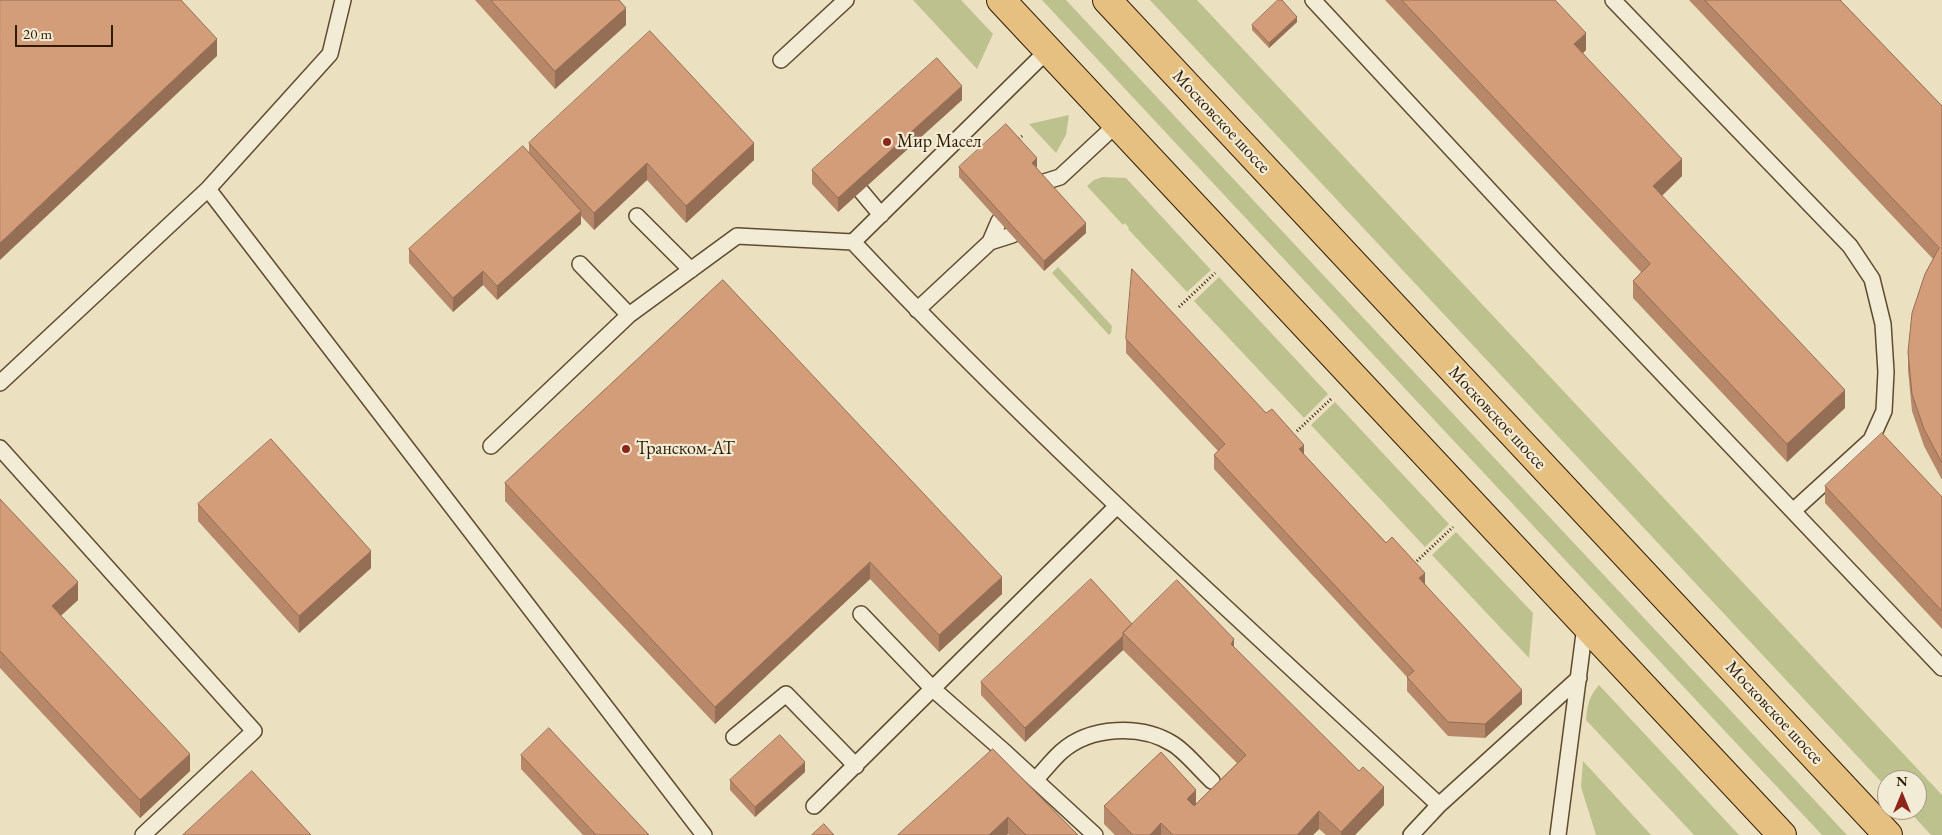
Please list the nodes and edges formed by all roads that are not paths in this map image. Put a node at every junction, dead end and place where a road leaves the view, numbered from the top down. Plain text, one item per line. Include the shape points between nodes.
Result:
1 (343, 0) edge
2 (846, 0) edge
3 (1001, 0) edge
4 (1106, 0) edge
5 (1314, 0) edge
6 (1613, 0) edge
7 (1048, 50) junction
8 (781, 60) dead end
9 (1117, 124) junction
10 (1060, 177) junction
11 (1041, 183) edge
12 (208, 189) junction
13 (861, 191) edge
14 (1054, 197) edge
15 (880, 215) junction
16 (637, 216) dead end
17 (999, 221) edge
18 (1012, 235) edge
19 (853, 242) junction
20 (990, 242) junction
21 (580, 264) dead end
22 (690, 270) junction
23 (917, 310) junction
24 (630, 315) junction
25 (0, 383) edge
26 (491, 446) dead end
27 (0, 448) edge
28 (1117, 506) junction
29 (1793, 510) junction
30 (861, 614) dead end
31 (1585, 626) junction
32 (1942, 667) edge
33 (1579, 678) junction
34 (933, 689) junction
35 (734, 737) dead end
36 (856, 766) junction
37 (1035, 780) junction
38 (1212, 781) dead end
39 (1439, 805) junction
40 (814, 806) dead end
41 (143, 835) edge
42 (704, 835) edge
43 (1094, 835) edge
44 (1410, 835) edge
45 (1558, 835) edge
46 (1782, 835) edge
47 (1888, 835) edge

1 - 12 lane via 330,54
2 - 8 lane
3 - 7 main road
4 - 47 main road, Московское шоссе
5 - 29 lane via 1559,265
6 - 29 lane via 1850,246 1872,279 1883,324 1884,411 1871,440
7 - 9 main road
7 - 15 lane
9 - 10 lane
9 - 31 main road
10 - 11 lane
10 - 14 lane
12 - 25 lane
12 - 42 lane
13 - 15 lane
15 - 19 lane
16 - 22 lane
17 - 20 lane
18 - 20 lane
19 - 22 lane via 737,236
19 - 23 lane
20 - 23 lane
21 - 24 lane
22 - 24 lane
23 - 28 lane
24 - 26 lane
27 - 41 lane via 254,731
28 - 34 lane
28 - 39 lane
29 - 32 lane
30 - 34 lane
31 - 33 lane
31 - 46 main road
33 - 39 lane
33 - 45 lane
34 - 36 lane
34 - 37 lane
35 - 36 lane via 786,694
36 - 40 lane
37 - 38 lane via 1062,751 1086,737 1116,730 1147,733 1174,744
37 - 43 lane
39 - 44 lane

